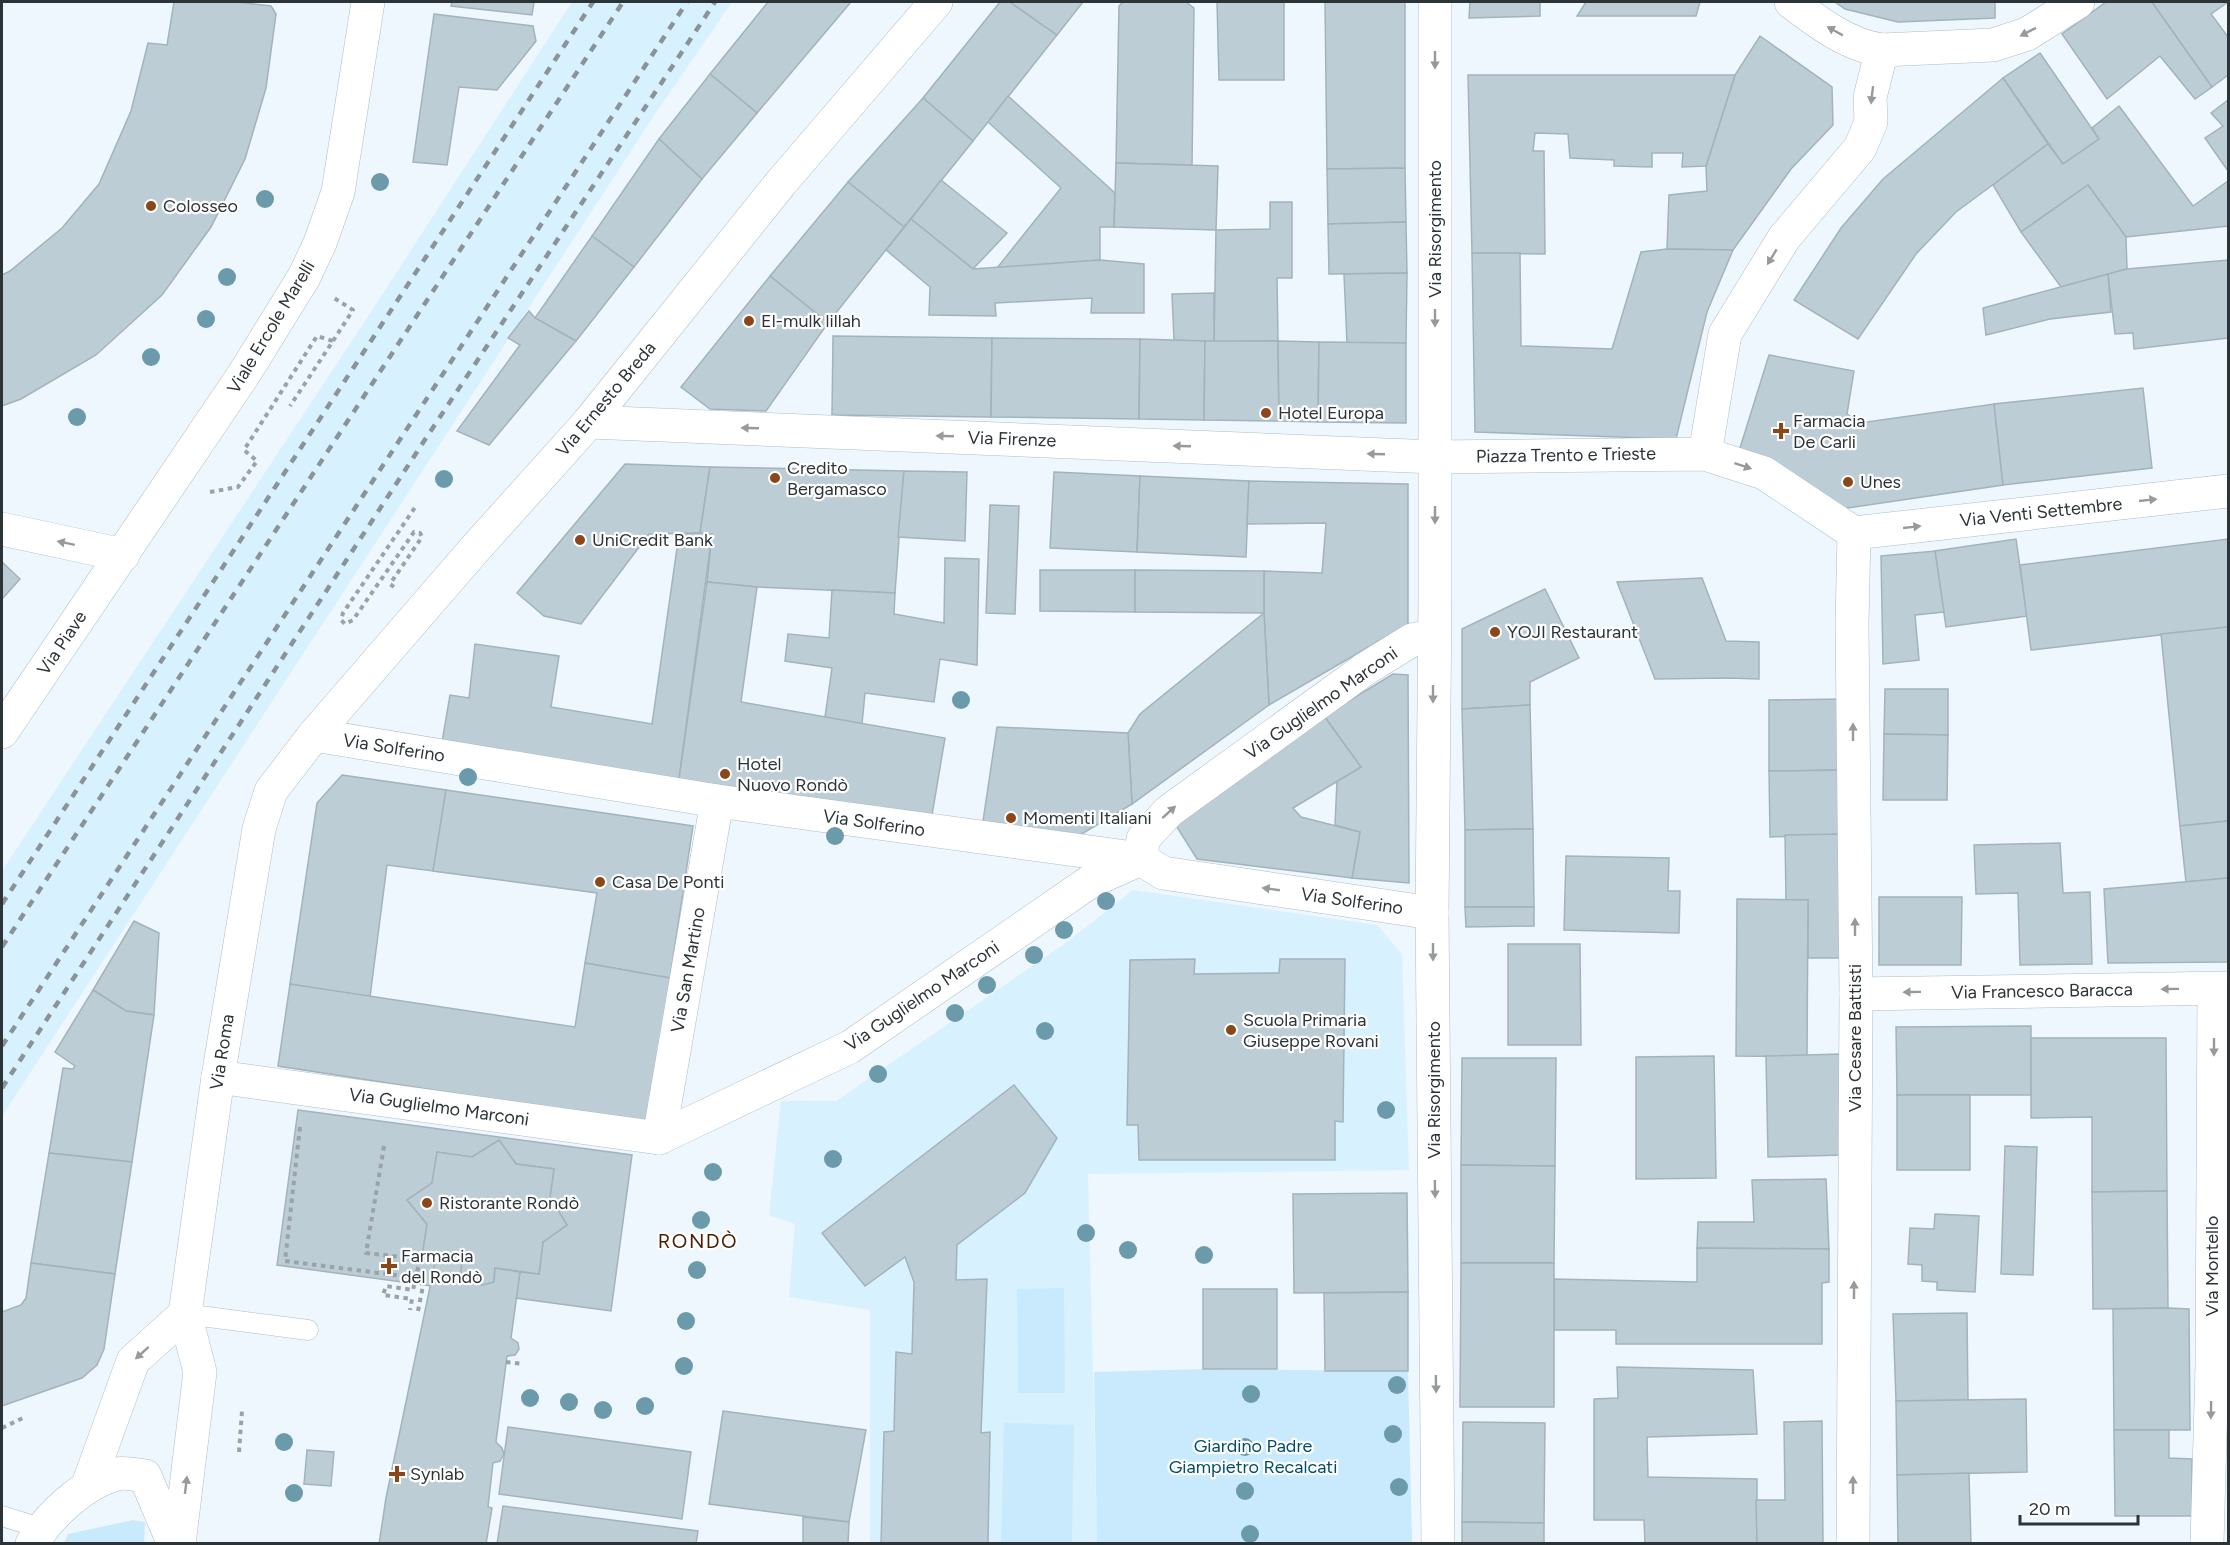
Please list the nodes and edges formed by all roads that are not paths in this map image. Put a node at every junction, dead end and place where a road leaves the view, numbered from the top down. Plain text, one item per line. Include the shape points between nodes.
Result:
1 (368, 2) edge
2 (936, 2) edge
3 (1435, 2) edge
4 (1791, 2) edge
5 (2078, 2) edge
6 (1882, 50) junction
7 (590, 422) junction
8 (1705, 454) junction
9 (1435, 457) junction
10 (2229, 491) edge
11 (2, 529) edge
12 (1854, 533) junction
13 (123, 555) junction
14 (1433, 636) junction
15 (2, 732) edge
16 (314, 735) junction
17 (271, 791) joint
18 (717, 801) junction
19 (1141, 860) junction
20 (1432, 913) junction
21 (2221, 988) edge
22 (1856, 994) junction
23 (218, 1077) junction
24 (659, 1138) junction
25 (185, 1314) junction
26 (308, 1330) dead end
27 (2220, 1366) edge
28 (88, 1485) junction
29 (2, 1516) edge
30 (36, 1536) edge
31 (174, 1544) edge
32 (179, 1544) edge
33 (1438, 1544) edge
34 (1853, 1544) edge
35 (2207, 1544) edge

1 - 13 street, Viale Ercole Marelli via 339,184 320,243 290,301
2 - 7 street, Via Ernesto Breda via 780,184
3 -> 9 street, Via Risorgimento
6 -> 4 street via 1866,48
5 -> 6 street via 2027,34 1993,45
6 -> 8 street via 1870,97 1871,122 1860,148 1784,238 1725,334
9 -> 7 street, Via Firenze
7 - 16 street, Via Ernesto Breda
8 - 9 street, Piazza Trento e Trieste
8 -> 12 street, Piazza Trento e Trieste via 1764,473
9 -> 14 street
12 -> 10 street, Via Venti Settembre
13 -> 11 street
22 -> 12 street, Via Cesare Battisti
13 - 15 street, Via Piave
19 -> 14 street, Via Guglielmo Marconi via 1143,840 1169,811 1365,669 1412,640
14 -> 20 street, Via Risorgimento
16 - 17 street, Via Ernesto Breda
16 - 18 street, Via Solferino
17 - 23 street, Via Roma via 260,829
18 - 19 street, Via Solferino
18 - 24 street, Via San Martino
20 -> 19 street, Via Solferino via 1162,873
19 - 24 street, Via Guglielmo Marconi via 1091,882 850,1047
20 -> 33 street, Via Risorgimento
21 -> 22 street, Via Francesco Baracca
21 -> 27 street, Via Montello
34 -> 22 street, Via Cesare Battisti
23 - 24 street, Via Guglielmo Marconi
23 - 25 street, Via Roma
25 - 26 lane
25 -> 28 street via 133,1361
32 -> 25 street via 200,1372
27 -> 35 street, Via Montello
28 - 30 street
28 - 31 street via 119,1473 144,1476
29 - 30 lane

